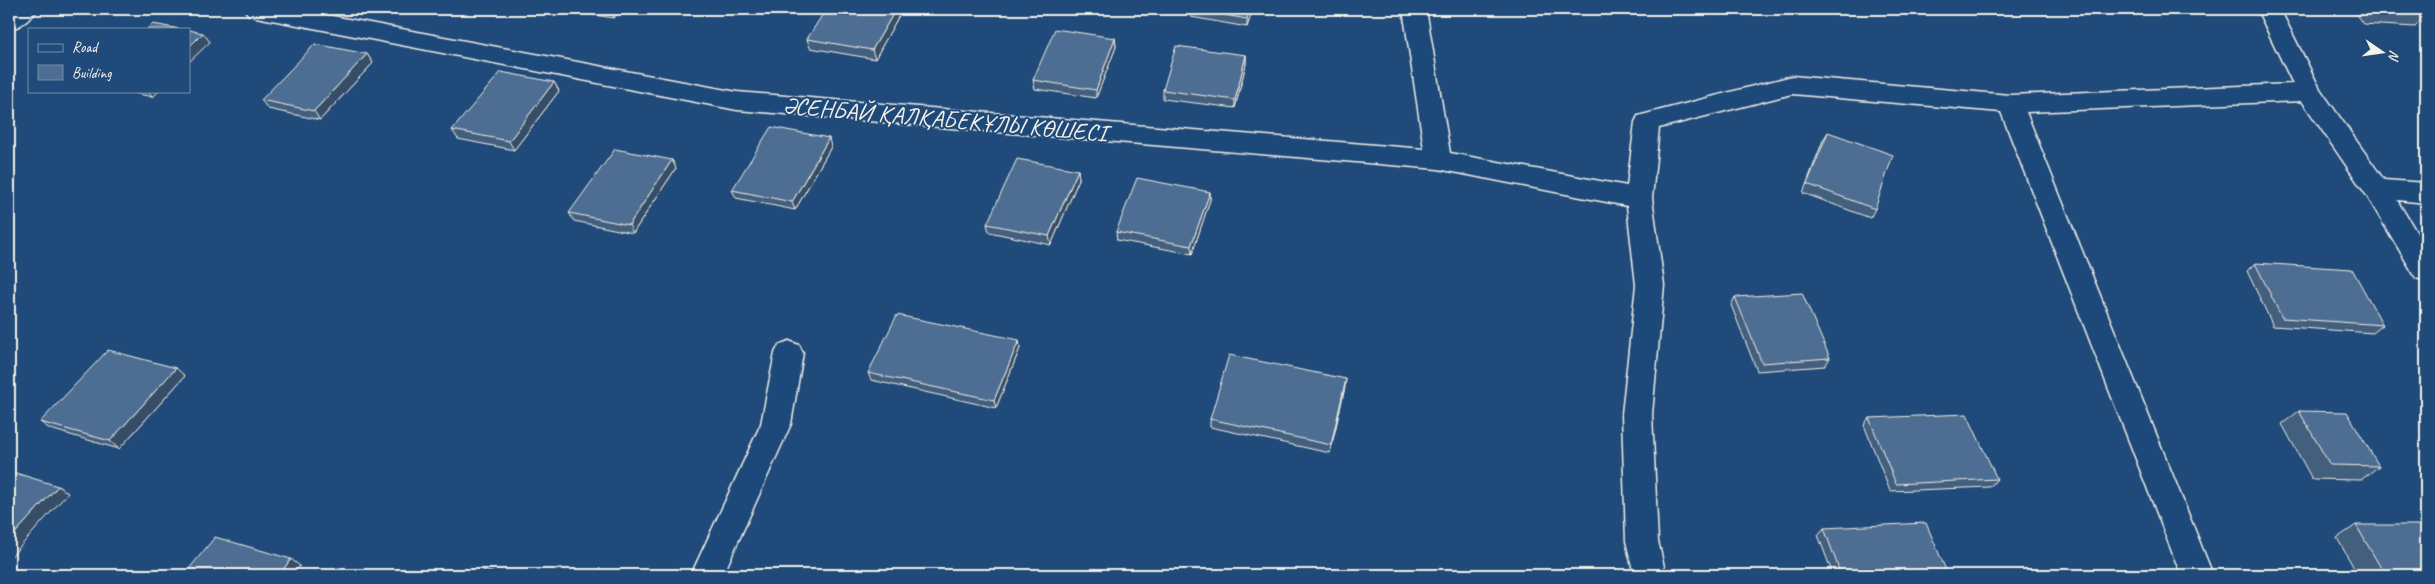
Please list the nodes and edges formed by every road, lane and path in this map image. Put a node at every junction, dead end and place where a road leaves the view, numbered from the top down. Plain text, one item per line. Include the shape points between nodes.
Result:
1 (26, 9) edge
2 (256, 9) edge
3 (1415, 9) edge
4 (2270, 9) edge
5 (9, 22) edge
6 (2309, 92) junction
7 (2010, 104) junction
8 (1438, 160) junction
9 (2376, 190) junction
10 (2426, 193) edge
11 (1639, 198) junction
12 (2426, 270) edge
13 (789, 353) dead end
14 (707, 575) edge
15 (1650, 575) edge
16 (2197, 575) edge

1 - 5 street
2 - 8 street, ӘСЕНБАЙ ҚАЛҚАБЕКҰЛЫ КӨШЕСІ via 737,101
3 - 8 street
4 - 6 street
6 - 7 street
6 - 9 street
7 - 11 street via 1792,85 1724,102 1647,122
7 - 16 street
8 - 11 street, ӘСЕНБАЙ ҚАЛҚАБЕКҰЛЫ КӨШЕСІ
9 - 10 street
9 - 12 street
11 - 15 street via 1650,285 1637,414 1642,541
13 - 14 street via 776,424

